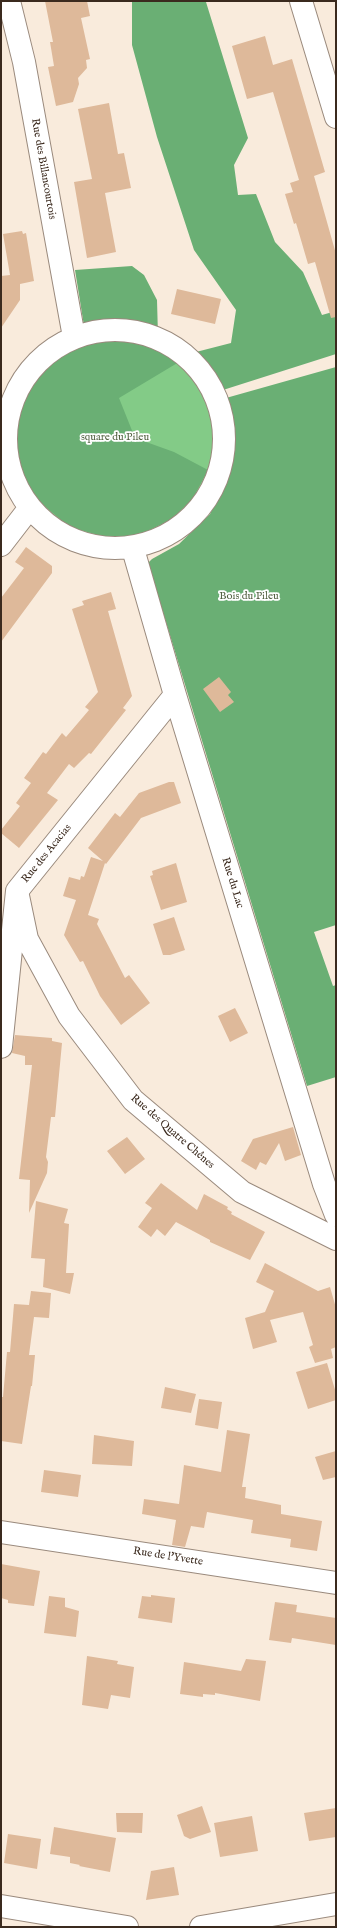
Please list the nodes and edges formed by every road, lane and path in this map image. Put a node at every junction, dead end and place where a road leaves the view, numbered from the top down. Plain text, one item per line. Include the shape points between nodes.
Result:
1 (9, 1) edge
2 (301, 1) edge
3 (336, 117) edge
4 (74, 337) junction
5 (9, 385) edge
6 (3, 453) edge
7 (28, 510) junction
8 (1, 545) edge
9 (133, 550) junction
10 (175, 695) junction
11 (17, 891) junction
12 (1, 1047) edge
13 (330, 1182) edge
14 (336, 1215) edge
15 (336, 1239) edge
16 (1, 1532) edge
17 (336, 1583) edge
18 (336, 1904) edge
19 (1, 1906) edge
20 (128, 1927) edge
21 (201, 1927) edge

1 - 4 street, Rue des Billancourtois via 24,62
2 - 3 street
4 - 5 street via 41,358
4 - 9 street via 120,330 166,341 202,370 217,396 223,445 220,467 210,492 195,513 178,529 155,542
5 - 6 street
6 - 7 street via 12,483
7 - 8 street
7 - 9 street via 67,537 97,545
9 - 10 street, Rue du Lac
10 - 11 street, Rue des Acacias
10 - 13 street, Rue du Lac
11 - 12 street, Rue des Acacias
11 - 15 street, Rue des Quatre Chênes via 27,939 65,1009 133,1100 242,1192
13 - 14 street, Rue du Lac
16 - 17 street, Rue de l'Yvette
18 - 21 street
19 - 20 street

